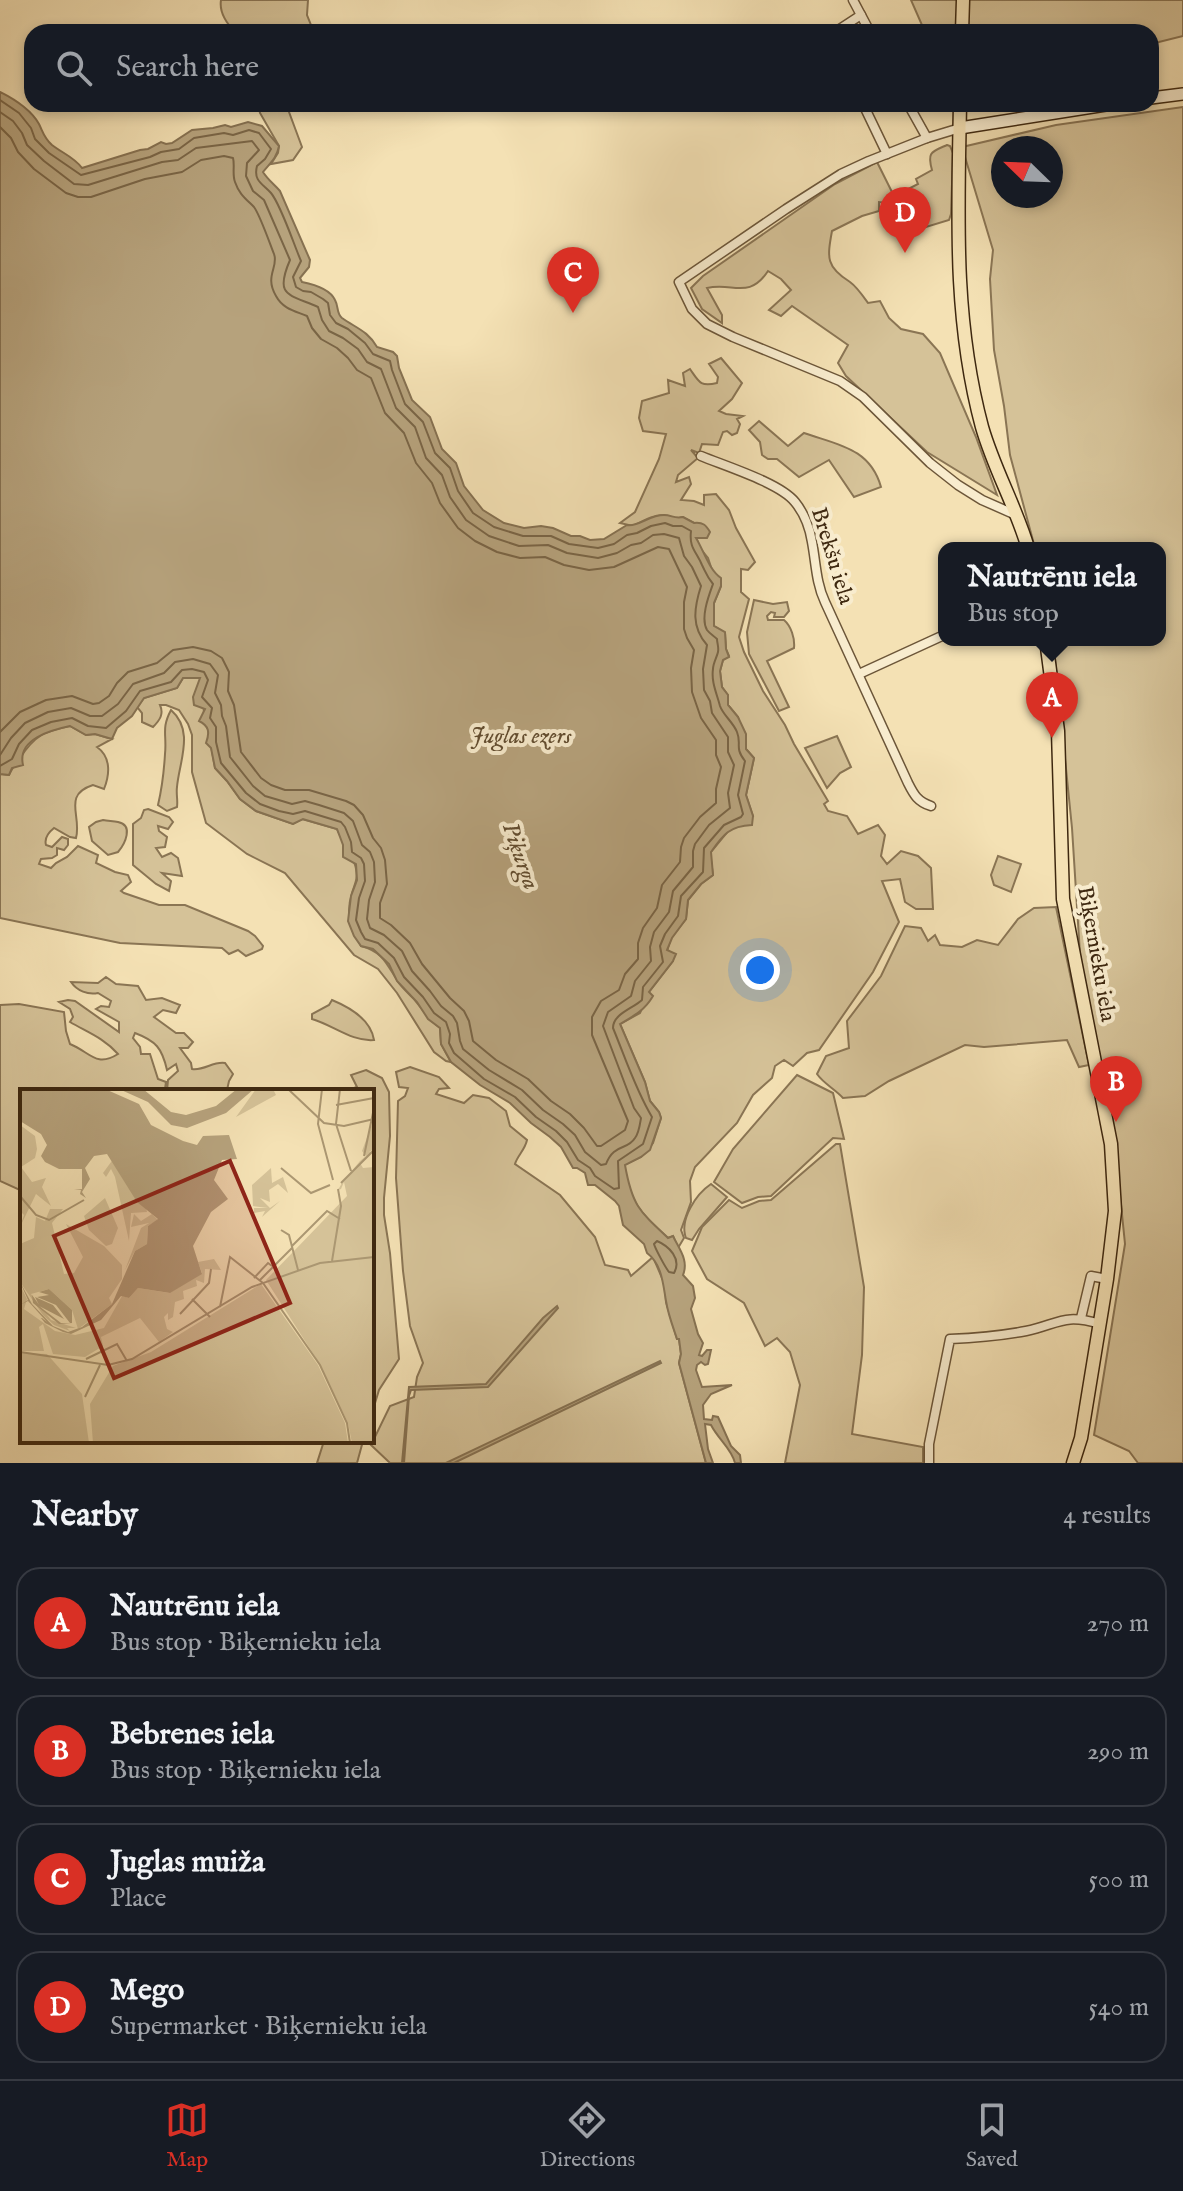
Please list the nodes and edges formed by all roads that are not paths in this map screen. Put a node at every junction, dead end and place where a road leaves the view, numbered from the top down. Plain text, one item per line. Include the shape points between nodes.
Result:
1 (853, 0) edge
2 (963, 0) edge
3 (861, 15) junction
4 (847, 24) edge
5 (866, 24) edge
6 (962, 24) edge
7 (1183, 94) edge
8 (1159, 97) edge
9 (867, 112) edge
10 (912, 112) edge
11 (960, 112) edge
12 (1061, 112) edge
13 (960, 128) junction
14 (927, 138) junction
15 (887, 154) junction
16 (701, 456) dead end
17 (1016, 515) junction
18 (1026, 542) edge
19 (938, 638) edge
20 (1047, 646) edge
21 (859, 674) junction
22 (931, 806) dead end
23 (1107, 1279) junction
24 (1081, 1318) junction
25 (1100, 1324) junction
26 (929, 1463) edge
27 (1073, 1463) edge

1 - 3 street
2 - 6 main road
3 - 4 street
3 - 5 street
7 - 8 main road
9 - 15 street
10 - 14 street
11 - 13 main road
12 - 13 main road
13 - 14 street
13 - 17 main road via 959,290 970,371 983,430
14 - 15 street
15 - 17 street via 826,183 679,282 692,309 707,324 840,381 958,485
16 - 21 street, Brekšu iela via 794,500 808,526 819,589
17 - 18 main road
19 - 21 street
20 - 23 main road, Biķernieku iela via 1058,731 1063,899 1111,1144 1115,1211
21 - 22 street, Brekšu iela via 915,797
23 - 24 street via 1091,1276
23 - 25 main road, Biķernieku iela
24 - 25 street
24 - 26 street via 983,1338 950,1339
25 - 27 main road, Biķernieku iela

